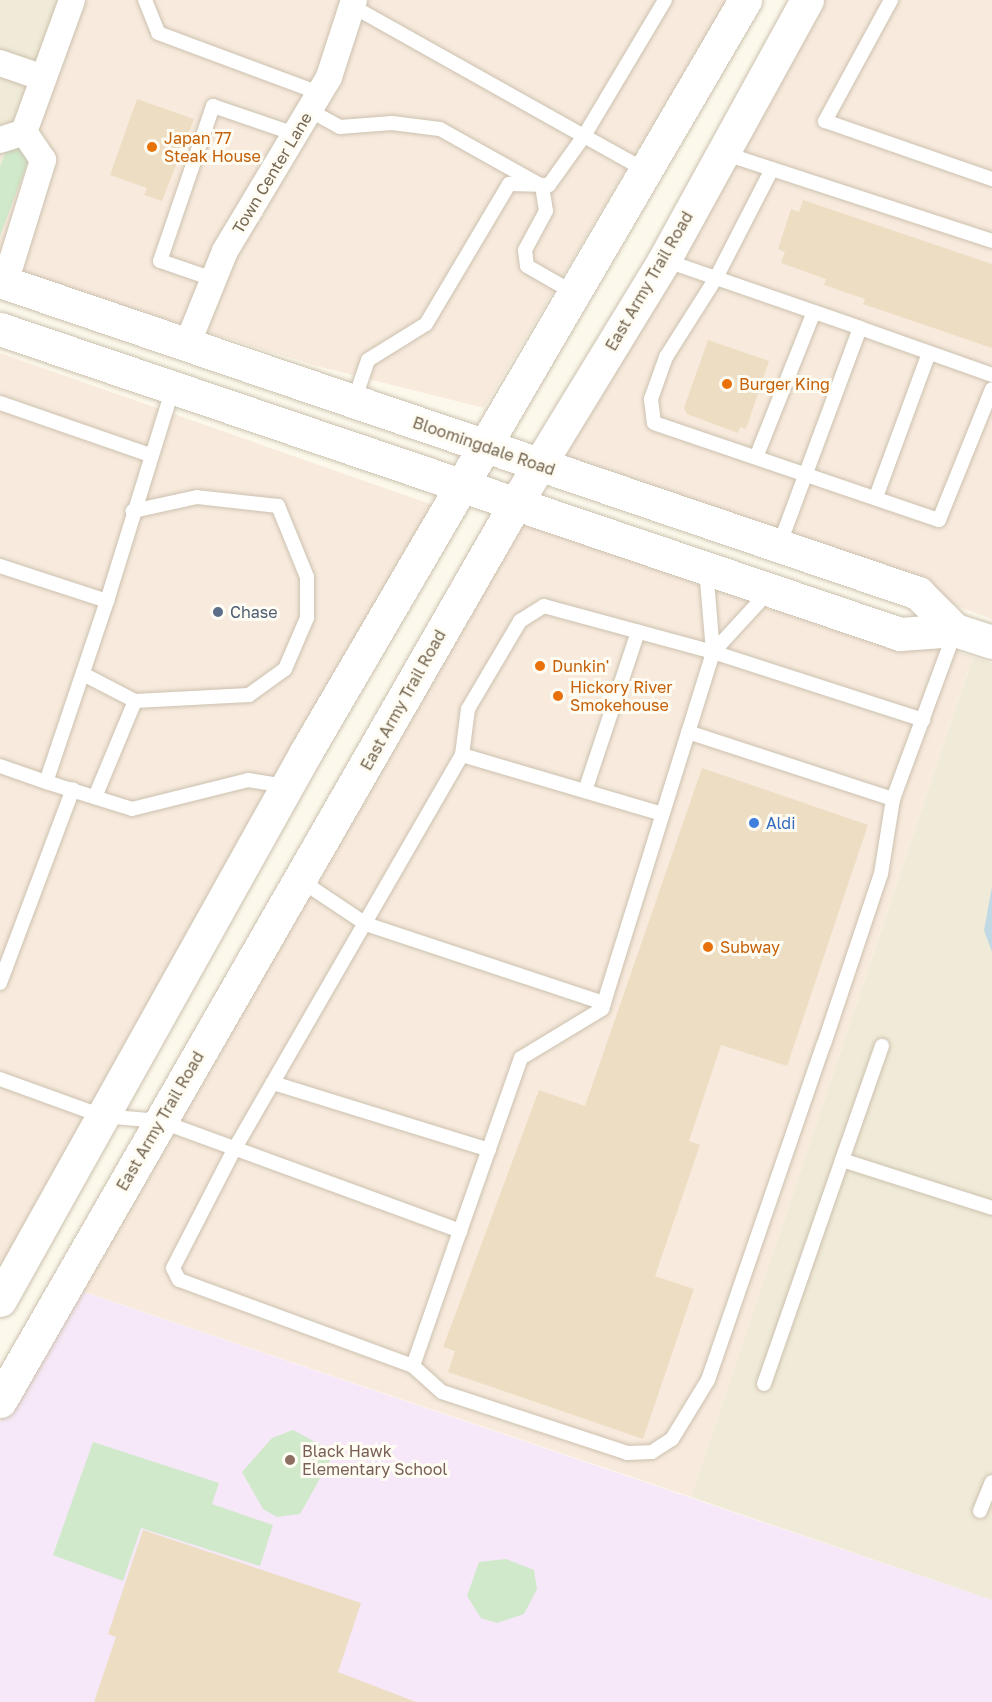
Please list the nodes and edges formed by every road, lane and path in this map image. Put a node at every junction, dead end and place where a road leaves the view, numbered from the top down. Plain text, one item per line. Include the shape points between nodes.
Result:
1 (72, 0) edge
2 (145, 0) edge
3 (665, 0) edge
4 (745, 0) edge
5 (807, 0) edge
6 (891, 0) edge
7 (353, 3) edge
8 (0, 63) edge
9 (41, 77) junction
10 (314, 101) junction
11 (295, 134) junction
12 (12, 136) edge
13 (584, 136) junction
14 (721, 152) junction
15 (772, 169) junction
16 (646, 171) junction
17 (992, 179) edge
18 (542, 186) junction
19 (992, 241) edge
20 (664, 260) junction
21 (716, 278) junction
22 (213, 279) junction
23 (2, 282) edge
24 (574, 293) junction
25 (814, 312) junction
26 (860, 328) junction
27 (0, 329) edge
28 (187, 345) junction
29 (929, 353) junction
30 (992, 375) edge
31 (173, 388) junction
32 (992, 389) edge
33 (354, 401) junction
34 (0, 403) edge
35 (484, 447) junction
36 (150, 454) junction
37 (757, 456) junction
38 (539, 465) junction
39 (806, 471) junction
40 (460, 487) junction
41 (876, 497) junction
42 (514, 506) junction
43 (132, 511) junction
44 (779, 546) junction
45 (0, 566) edge
46 (706, 568) junction
47 (770, 590) junction
48 (106, 601) junction
49 (955, 630) junction
50 (638, 632) junction
51 (992, 642) edge
52 (713, 652) junction
53 (82, 674) junction
54 (135, 701) junction
55 (922, 720) junction
56 (688, 732) junction
57 (462, 755) junction
58 (0, 766) edge
59 (46, 782) junction
60 (287, 786) junction
61 (73, 789) junction
62 (585, 791) junction
63 (95, 796) junction
64 (893, 799) junction
65 (663, 814) junction
66 (300, 880) junction
67 (366, 924) junction
68 (0, 983) edge
69 (604, 1003) junction
70 (882, 1046) dead end
71 (0, 1079) edge
72 (273, 1083) junction
73 (102, 1116) junction
74 (160, 1121) junction
75 (235, 1148) junction
76 (489, 1150) junction
77 (842, 1160) junction
78 (992, 1208) edge
79 (460, 1231) junction
80 (0, 1300) edge
81 (412, 1366) junction
82 (764, 1384) dead end
83 (0, 1401) edge
84 (992, 1482) edge
85 (980, 1511) dead end

1 - 9 street
2 - 10 lane via 158,33
3 - 13 lane
4 - 16 main road
5 - 14 main road, East Army Trail Road
6 - 17 lane via 825,121
7 - 10 street, Town Center Lane
7 - 13 lane
8 - 9 street
9 - 12 street
10 - 11 street, Town Center Lane
10 - 18 lane via 340,127 392,123 440,129
11 - 22 street, Town Center Lane
11 - 22 lane via 213,106 160,261
12 - 23 street via 43,160
13 - 16 lane
13 - 18 lane via 549,185
14 - 15 lane
14 - 20 main road, East Army Trail Road
15 - 19 lane
15 - 21 lane
16 - 24 main road
18 - 24 lane via 546,211 525,250 527,266
18 - 33 lane via 510,184 426,324 368,360
20 - 21 lane
20 - 38 main road, East Army Trail Road
21 - 25 lane
21 - 37 lane via 666,357 651,412 662,428
22 - 28 street, Town Center Lane
23 - 28 main road, Bloomingdale Road
24 - 35 main road
25 - 26 lane
25 - 37 lane
26 - 29 lane
26 - 39 lane
27 - 31 main road, Bloomingdale Road
28 - 33 main road, Bloomingdale Road
29 - 30 lane
29 - 41 lane
31 - 36 lane
31 - 40 main road, Bloomingdale Road
32 - 41 lane via 939,520
33 - 35 main road, Bloomingdale Road
34 - 36 lane
35 - 38 main road, Bloomingdale Road
35 - 40 main road
36 - 43 lane
37 - 39 lane
38 - 42 main road, East Army Trail Road
38 - 44 main road, Bloomingdale Road
39 - 41 lane
39 - 44 lane
40 - 42 main road, Bloomingdale Road
40 - 60 main road
42 - 46 main road, Bloomingdale Road
42 - 66 main road, East Army Trail Road
43 - 48 lane
43 - 54 lane via 197,497 278,507 307,587 307,618 285,669 249,695
44 - 49 main road, Bloomingdale Road via 918,593
45 - 48 lane
46 - 47 main road, Bloomingdale Road
46 - 52 lane
47 - 49 main road, Bloomingdale Road via 900,634
47 - 52 lane
48 - 53 lane
49 - 51 main road, Bloomingdale Road
49 - 55 lane
50 - 52 lane
50 - 57 lane via 544,606 520,621 468,709
50 - 62 lane
52 - 55 lane
52 - 56 lane
53 - 54 lane
53 - 59 lane
54 - 63 lane
55 - 64 lane
56 - 64 lane
56 - 65 lane
57 - 62 lane
57 - 67 lane
58 - 59 lane
59 - 61 lane
60 - 63 lane via 248,780 132,809
60 - 73 main road
61 - 63 lane
61 - 68 lane
62 - 65 lane
64 - 81 lane via 881,874 708,1380 672,1439 652,1452 627,1453 441,1392
65 - 69 lane
66 - 67 lane
66 - 74 main road, East Army Trail Road
67 - 69 lane
67 - 72 lane
69 - 76 lane via 521,1058
70 - 77 lane
71 - 73 lane
72 - 75 lane
72 - 76 lane
73 - 74 lane
73 - 80 main road
74 - 75 lane
74 - 83 main road, East Army Trail Road
75 - 79 lane
75 - 81 lane via 173,1268 178,1280
76 - 79 lane
77 - 78 lane
77 - 82 lane
79 - 81 lane
84 - 85 lane

